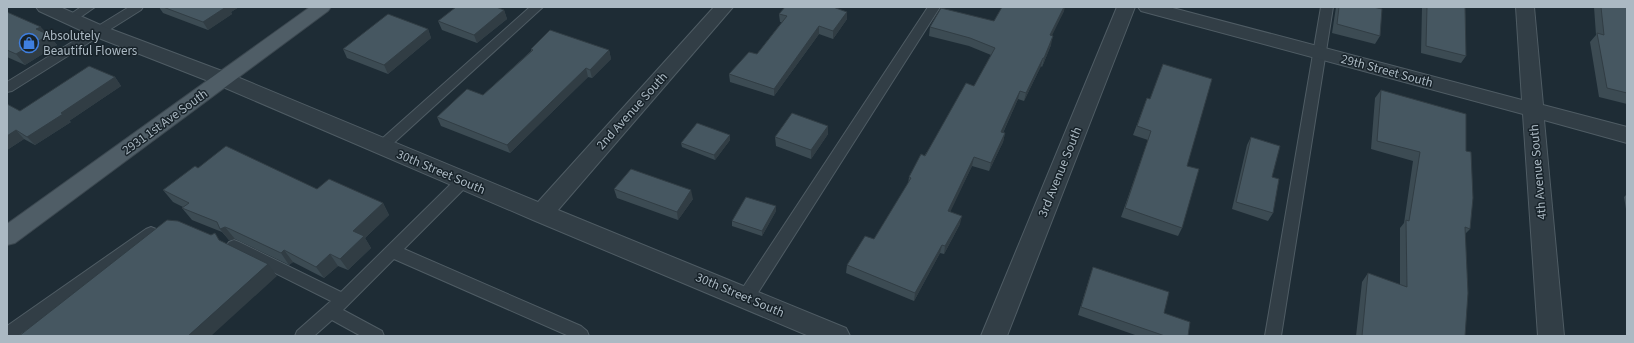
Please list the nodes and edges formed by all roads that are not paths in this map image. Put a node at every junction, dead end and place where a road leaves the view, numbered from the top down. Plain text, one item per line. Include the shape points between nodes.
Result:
1 (44, 7) edge
2 (89, 7) edge
3 (138, 7) edge
4 (322, 7) edge
5 (537, 7) edge
6 (724, 7) edge
7 (934, 7) edge
8 (1126, 7) edge
9 (1147, 7) edge
10 (1327, 7) edge
11 (1525, 7) edge
12 (71, 18) junction
13 (98, 31) junction
14 (1320, 53) junction
15 (223, 79) junction
16 (7, 88) edge
17 (1533, 110) junction
18 (1627, 135) edge
19 (381, 147) junction
20 (463, 181) junction
21 (541, 214) junction
22 (162, 226) edge
23 (7, 236) edge
24 (234, 246) edge
25 (392, 251) junction
26 (746, 297) junction
27 (343, 300) junction
28 (330, 311) junction
29 (7, 333) edge
30 (303, 336) edge
31 (376, 336) edge
32 (581, 336) edge
33 (837, 336) edge
34 (994, 336) edge
35 (1273, 336) edge
36 (1552, 336) edge

1 - 12 street, 30th Street South
2 - 12 lane
3 - 13 lane
4 - 15 main road, 2931 1st Ave South
5 - 19 lane
6 - 21 street, 2nd Avenue South
7 - 26 lane
8 - 34 street, 3rd Avenue South
9 - 14 street, 29th Street South
10 - 14 lane
11 - 17 street, 4th Avenue South
12 - 13 street, 30th Street South
13 - 15 street, 30th Street South
13 - 16 lane
14 - 17 street, 29th Street South
14 - 35 lane
15 - 19 street, 30th Street South
15 - 23 main road, 2931 1st Ave South
17 - 18 street, 29th Street South
17 - 36 street, 4th Avenue South
19 - 20 street, 30th Street South
20 - 21 street, 30th Street South
20 - 25 lane
21 - 26 street, 30th Street South
22 - 29 lane
24 - 27 lane
25 - 27 lane
25 - 32 lane via 575,331
26 - 33 street, 30th Street South
27 - 28 lane
28 - 30 lane
28 - 31 lane

